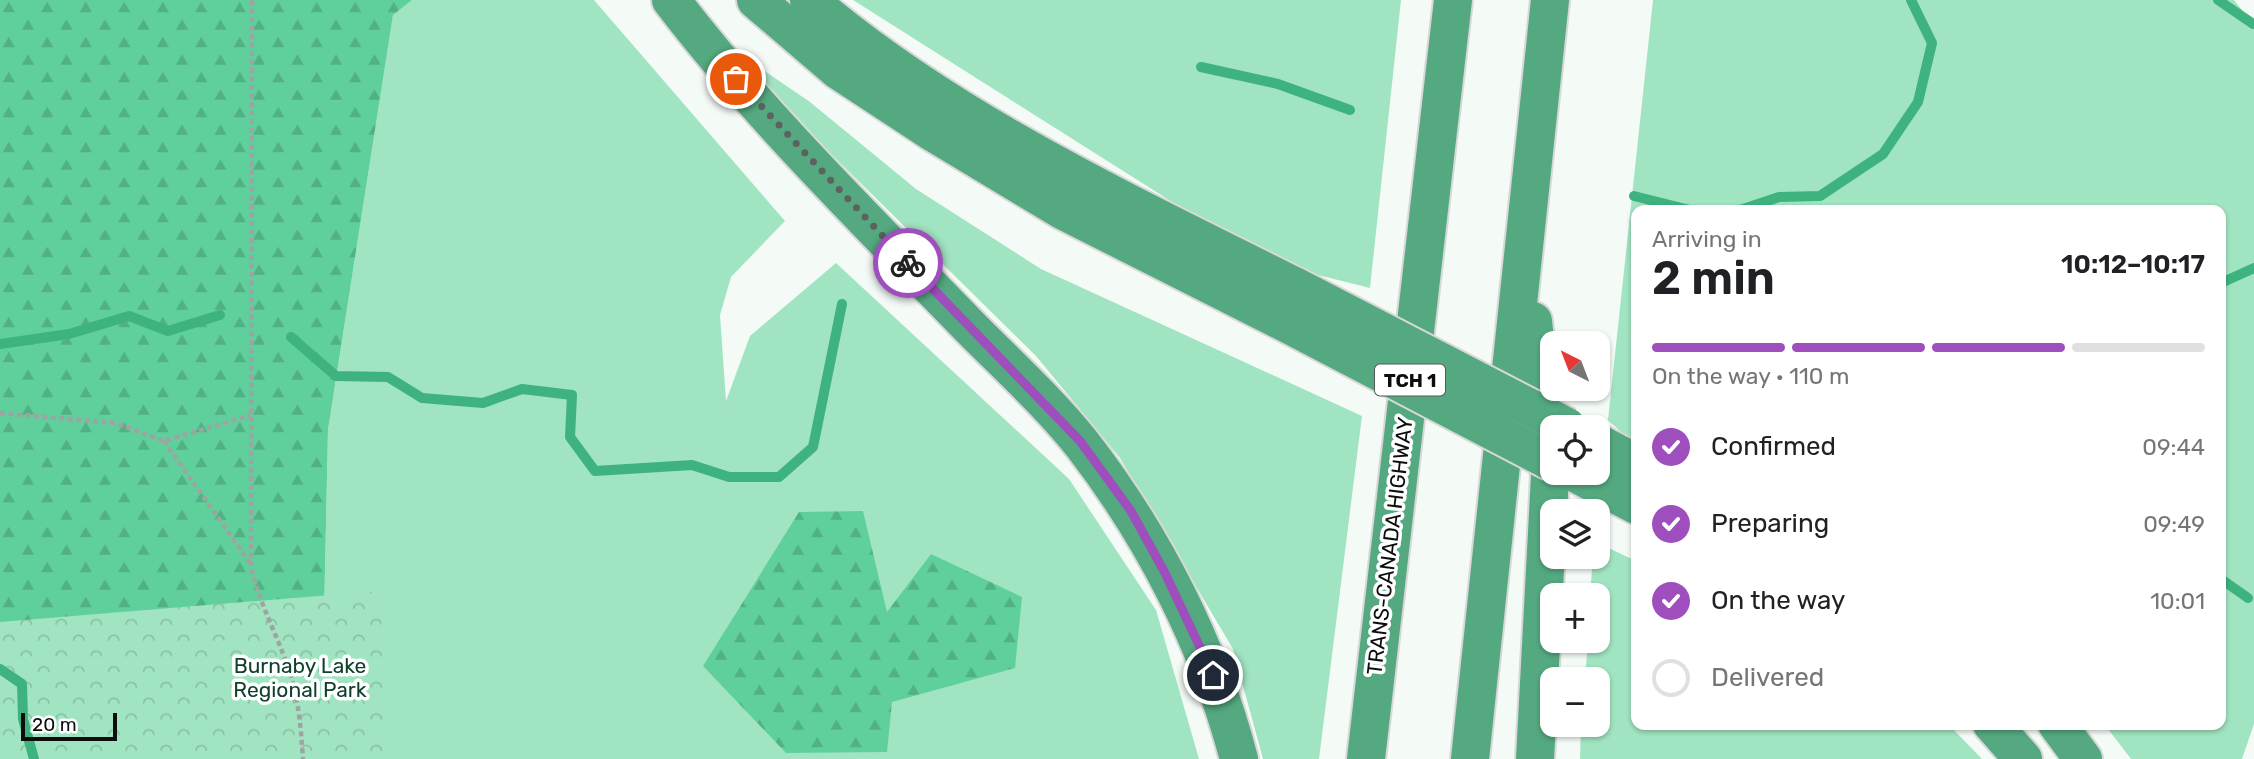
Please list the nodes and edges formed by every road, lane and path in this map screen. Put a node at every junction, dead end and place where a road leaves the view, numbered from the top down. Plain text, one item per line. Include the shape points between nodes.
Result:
1 (252, 0) edge
2 (671, 0) edge
3 (756, 0) edge
4 (809, 0) edge
5 (1453, 0) edge
6 (1550, 0) edge
7 (1525, 246) junction
8 (1288, 304) junction
9 (0, 413) edge
10 (251, 415) junction
11 (1540, 415) edge
12 (164, 441) junction
13 (1610, 449) edge
14 (1540, 455) edge
15 (1631, 460) edge
16 (1598, 485) edge
17 (1631, 502) edge
18 (251, 566) junction
19 (1997, 730) edge
20 (2061, 730) edge
21 (303, 759) edge
22 (1239, 759) edge
23 (1366, 759) edge
24 (1470, 759) edge
25 (1535, 759) edge
26 (2023, 759) edge
27 (2082, 759) edge

1 - 10 path
2 - 22 highway via 766,114 1080,441 1131,511 1165,573 1222,695
3 - 8 highway via 838,70 1062,210
4 - 8 highway via 906,72 995,128 1143,210
5 - 23 highway, TRANS-CANADA HIGHWAY / TCH 1
6 - 7 highway
7 - 24 highway
7 - 25 highway via 1550,476
8 - 11 highway, bridge
8 - 14 highway, bridge
9 - 12 path via 115,423
10 - 12 path
10 - 18 path
12 - 18 path
13 - 15 highway
16 - 17 highway
18 - 21 path via 257,595 290,673
19 - 26 highway
20 - 27 highway

